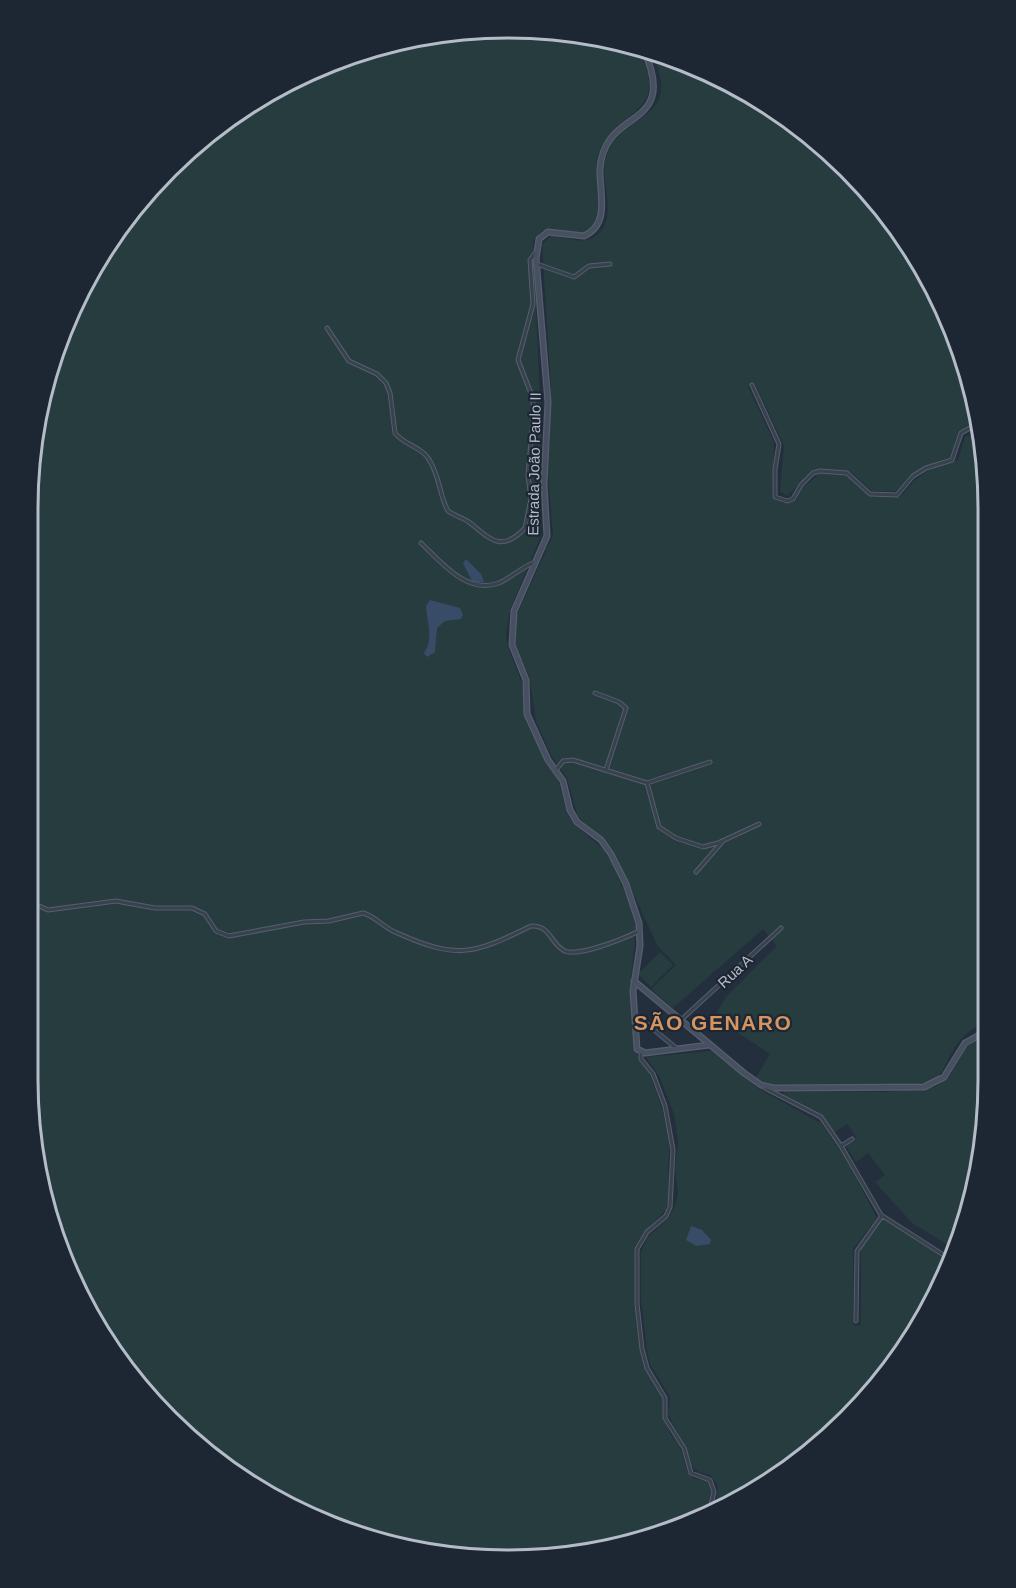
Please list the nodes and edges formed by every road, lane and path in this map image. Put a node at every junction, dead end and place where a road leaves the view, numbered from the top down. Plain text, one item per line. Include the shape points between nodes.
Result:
1 (647, 59) edge
2 (536, 252) junction
3 (537, 264) junction
4 (610, 264) dead end
5 (327, 328) dead end
6 (752, 385) dead end
7 (971, 428) edge
8 (421, 543) dead end
9 (537, 561) junction
10 (595, 693) dead end
11 (710, 762) dead end
12 (556, 770) junction
13 (606, 770) junction
14 (647, 783) junction
15 (759, 824) dead end
16 (723, 841) junction
17 (696, 872) dead end
18 (38, 906) edge
19 (782, 928) dead end
20 (640, 931) junction
21 (634, 981) junction
22 (634, 1014) junction
23 (681, 1020) junction
24 (978, 1036) edge
25 (709, 1045) junction
26 (677, 1049) junction
27 (641, 1053) junction
28 (761, 1085) junction
29 (852, 1139) dead end
30 (842, 1146) junction
31 (882, 1216) junction
32 (945, 1256) edge
33 (856, 1321) dead end
34 (711, 1504) edge

1 - 2 street via 653,73 654,95 643,112 621,128 604,153 600,170 602,210 596,228 579,237 544,233
2 - 3 street, Estrada João Paulo II
2 - 5 street via 531,260 533,304 518,360 534,405 528,475 530,511 523,531 506,540 488,539 448,511 429,459 395,433 386,383 377,374 349,361
3 - 4 street via 570,276 589,266
3 - 9 street, Estrada João Paulo II via 548,402 544,484 547,536
6 - 7 street via 779,444 776,497 787,501 793,499 813,473 820,471 847,473 870,494 897,495 913,476 952,460 961,433
8 - 9 street via 454,573 478,586 500,582
9 - 12 street, Estrada João Paulo II via 514,611 512,645 526,680 527,714
10 - 13 street via 626,708
11 - 14 street
12 - 13 street via 568,759
12 - 20 street, Estrada João Paulo II via 572,816 601,840 611,854 626,884
13 - 14 street
14 - 16 street via 656,822 664,832 699,847
15 - 16 street
16 - 17 street
18 - 20 street via 48,910 116,902 192,908 205,914 216,931 229,936 363,913 397,933 451,951 483,949 531,926 546,930 561,949 569,952 592,949
19 - 23 street, Rua A
20 - 21 street, Estrada João Paulo II
21 - 22 street, Estrada João Paulo II
21 - 23 street
22 - 26 street
22 - 27 street, Estrada João Paulo II via 636,1045
23 - 25 street
24 - 28 street via 965,1043 944,1077 924,1087 781,1089
25 - 26 street
25 - 28 street
26 - 27 street
27 - 34 street, Estrada João Paulo II via 662,1097 673,1143 670,1207 637,1249 637,1304 644,1359 665,1398 665,1418 684,1448 691,1473 710,1480 714,1492
28 - 30 street via 821,1117
29 - 30 street
30 - 31 street
31 - 32 street
31 - 33 street via 857,1251

